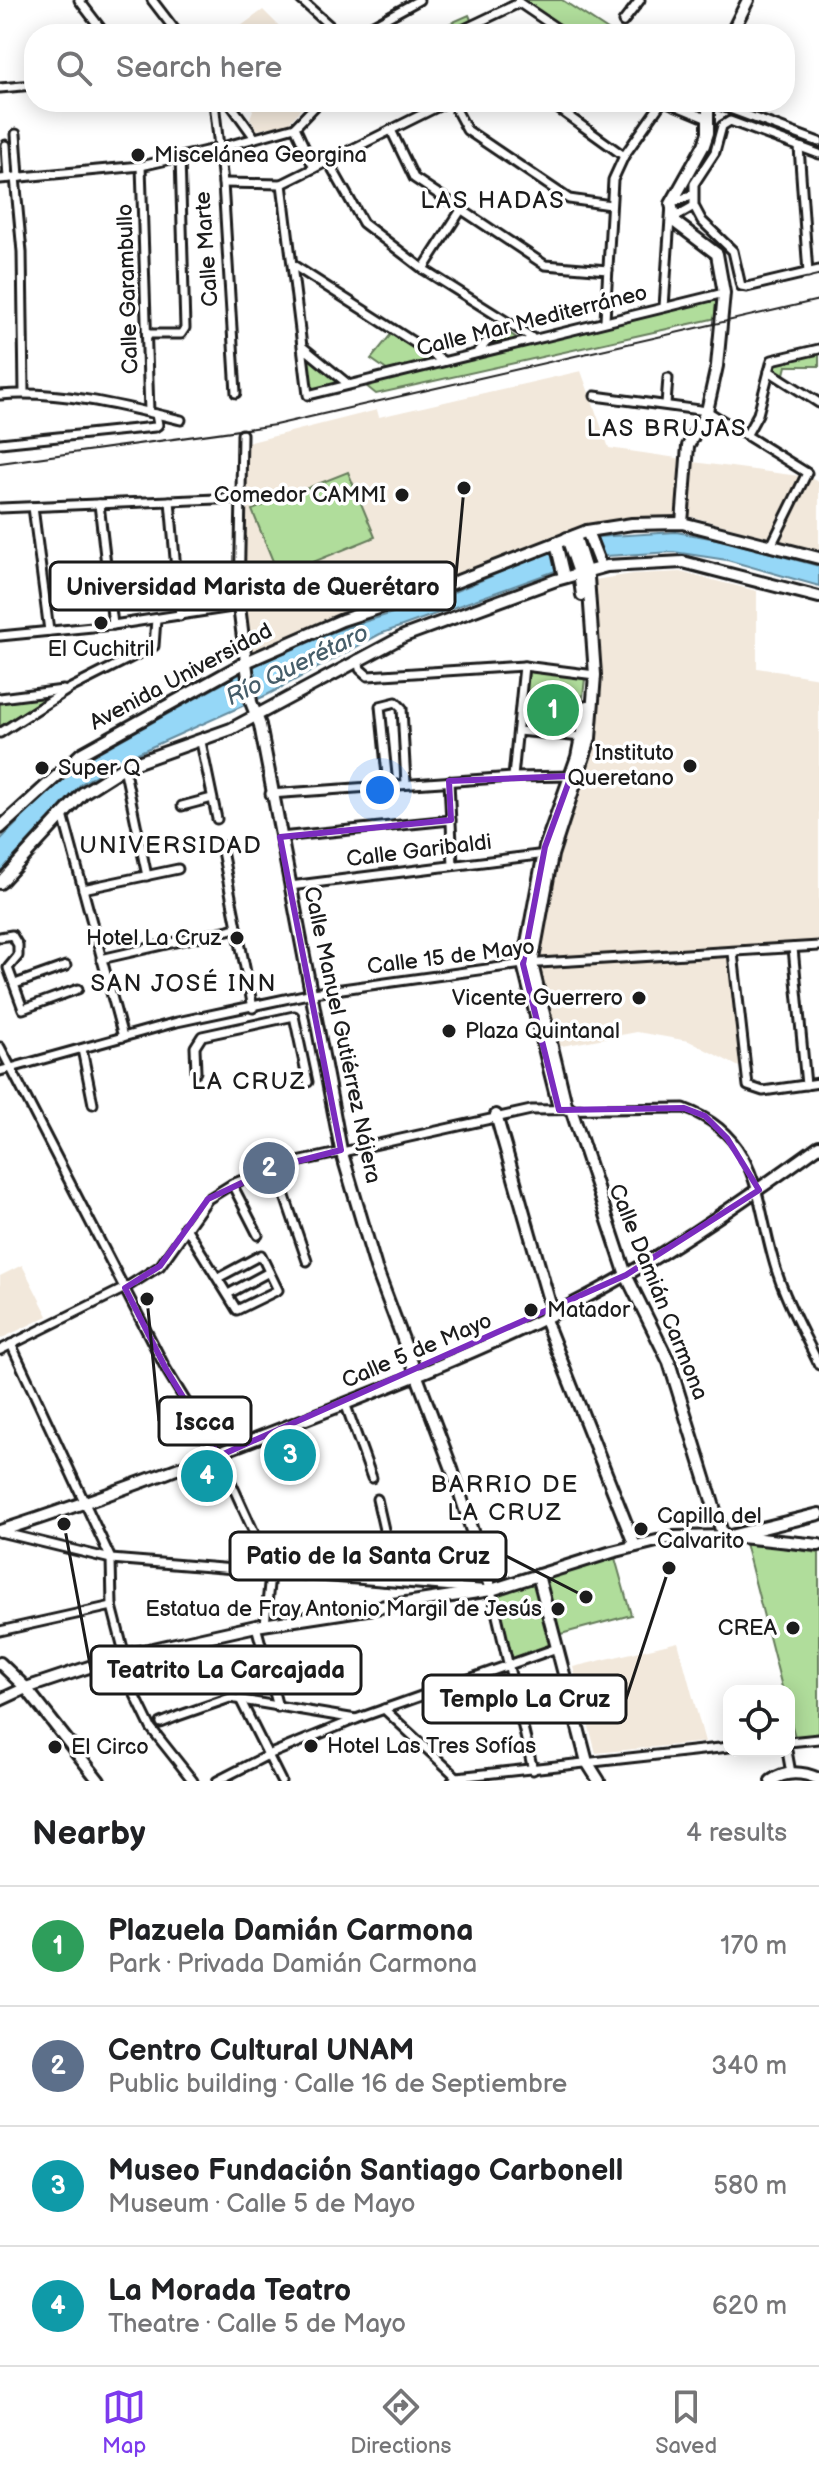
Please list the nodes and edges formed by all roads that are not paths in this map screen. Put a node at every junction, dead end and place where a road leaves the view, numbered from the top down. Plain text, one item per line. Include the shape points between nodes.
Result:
1 (79, 0) edge
2 (152, 0) edge
3 (301, 0) edge
4 (419, 0) edge
5 (640, 0) edge
6 (748, 0) edge
7 (518, 1) edge
8 (623, 22) dead end
9 (97, 24) edge
10 (170, 24) edge
11 (328, 24) edge
12 (375, 24) edge
13 (473, 24) edge
14 (551, 24) edge
15 (736, 24) edge
16 (24, 86) edge
17 (0, 88) edge
18 (215, 112) edge
19 (236, 112) edge
20 (309, 112) edge
21 (428, 112) edge
22 (455, 112) edge
23 (563, 112) edge
24 (657, 112) edge
25 (690, 112) edge
26 (708, 112) edge
27 (736, 112) edge
28 (708, 119) junction
29 (295, 127) junction
30 (391, 130) junction
31 (16, 134) dead end
32 (255, 138) junction
33 (819, 142) edge
34 (3, 147) edge
35 (799, 147) junction
36 (219, 148) junction
37 (819, 154) edge
38 (624, 156) junction
39 (180, 157) junction
40 (328, 161) junction
41 (141, 166) junction
42 (314, 168) junction
43 (10, 178) edge
44 (223, 183) junction
45 (282, 184) junction
46 (693, 194) junction
47 (671, 204) junction
48 (611, 205) junction
49 (694, 206) junction
50 (461, 210) junction
51 (673, 218) junction
52 (293, 265) junction
53 (423, 269) junction
54 (608, 270) junction
55 (819, 270) edge
56 (808, 273) junction
57 (724, 293) junction
58 (664, 307) junction
59 (605, 320) junction
60 (506, 322) junction
61 (149, 334) junction
62 (531, 337) junction
63 (304, 348) junction
64 (819, 349) edge
65 (477, 353) junction
66 (443, 361) junction
67 (769, 371) junction
68 (668, 378) dead end
69 (348, 384) junction
70 (24, 393) junction
71 (236, 393) dead end
72 (0, 395) edge
73 (595, 396) dead end
74 (819, 403) edge
75 (666, 404) junction
76 (707, 411) junction
77 (152, 413) junction
78 (181, 420) dead end
79 (242, 434) dead end
80 (747, 434) junction
81 (0, 443) edge
82 (241, 498) junction
83 (170, 501) junction
84 (99, 504) junction
85 (33, 507) junction
86 (0, 508) edge
87 (682, 523) junction
88 (588, 535) junction
89 (572, 539) junction
90 (772, 544) junction
91 (556, 545) junction
92 (819, 558) edge
93 (598, 563) junction
94 (582, 570) junction
95 (564, 574) junction
96 (819, 597) edge
97 (239, 606) junction
98 (180, 616) junction
99 (156, 619) junction
100 (113, 625) junction
101 (49, 631) junction
102 (0, 636) edge
103 (358, 659) junction
104 (246, 665) junction
105 (524, 666) junction
106 (592, 675) junction
107 (69, 689) junction
108 (0, 698) edge
109 (257, 715) junction
110 (518, 731) junction
111 (0, 733) edge
112 (582, 737) junction
113 (201, 742) junction
114 (124, 767) junction
115 (405, 767) junction
116 (386, 769) junction
117 (575, 776) junction
118 (513, 777) junction
119 (406, 784) junction
120 (388, 785) junction
121 (449, 785) junction
122 (270, 794) junction
123 (212, 798) junction
124 (182, 806) dead end
125 (63, 815) junction
126 (217, 819) dead end
127 (451, 820) junction
128 (0, 828) edge
129 (280, 837) junction
130 (221, 846) dead end
131 (548, 854) junction
132 (453, 865) junction
133 (178, 869) dead end
134 (147, 876) junction
135 (0, 883) edge
136 (290, 886) junction
137 (83, 889) junction
138 (237, 928) junction
139 (0, 937) edge
140 (819, 946) edge
141 (793, 948) junction
142 (733, 953) junction
143 (101, 959) junction
144 (527, 964) junction
145 (66, 966) dead end
146 (15, 984) junction
147 (78, 989) dead end
148 (313, 993) junction
149 (253, 1008) junction
150 (219, 1014) junction
151 (223, 1030) junction
152 (123, 1037) junction
153 (0, 1047) edge
154 (82, 1049) junction
155 (11, 1068) junction
156 (0, 1071) edge
157 (196, 1072) dead end
158 (308, 1082) dead end
159 (819, 1083) edge
160 (806, 1085) junction
161 (93, 1104) dead end
162 (565, 1109) junction
163 (496, 1115) junction
164 (819, 1146) edge
165 (341, 1150) junction
166 (275, 1167) junction
167 (232, 1184) junction
168 (759, 1190) junction
169 (185, 1226) junction
170 (258, 1235) dead end
171 (307, 1261) dead end
172 (269, 1272) junction
173 (626, 1275) junction
174 (218, 1278) junction
175 (125, 1288) junction
176 (228, 1294) junction
177 (548, 1314) junction
178 (11, 1344) junction
179 (0, 1350) edge
180 (819, 1365) edge
181 (416, 1376) junction
182 (345, 1403) junction
183 (219, 1456) junction
184 (372, 1478) dead end
185 (377, 1499) dead end
186 (87, 1503) junction
187 (819, 1514) edge
188 (0, 1532) edge
189 (726, 1536) junction
190 (819, 1545) edge
191 (635, 1546) junction
192 (111, 1559) junction
193 (270, 1574) junction
194 (538, 1575) junction
195 (384, 1581) junction
196 (491, 1590) junction
197 (112, 1606) junction
198 (260, 1625) junction
199 (0, 1631) edge
200 (557, 1648) junction
201 (122, 1656) junction
202 (0, 1663) edge
203 (508, 1664) junction
204 (26, 1688) junction
205 (240, 1699) junction
206 (0, 1700) edge
207 (278, 1707) junction
208 (384, 1709) junction
209 (356, 1719) junction
210 (161, 1723) dead end
211 (819, 1739) edge
212 (795, 1741) edge
213 (723, 1748) edge
214 (268, 1755) junction
215 (788, 1757) edge
216 (587, 1762) junction
217 (533, 1770) junction
218 (791, 1773) junction
219 (819, 1779) edge
220 (457, 1780) edge
221 (99, 1781) edge
222 (193, 1781) edge
223 (217, 1781) edge
224 (281, 1781) edge
225 (599, 1781) edge
226 (771, 1781) edge

1 - 9 street
2 - 10 street
3 - 11 street
4 - 12 street
5 - 8 street
6 - 15 street
7 - 13 street
7 - 14 street
16 - 17 street
18 - 36 street, Calle Marte
19 - 32 street
20 - 29 street
21 - 30 street
22 - 48 street via 467,130 569,199
23 - 38 street
24 - 38 street
25 - 28 street
26 - 28 street
27 - 33 street
28 - 47 street via 704,145
29 - 32 street
29 - 42 street
30 - 40 street
30 - 50 street via 414,178
31 - 43 street
32 - 36 street
34 - 43 street
35 - 37 street
35 - 46 street via 741,122 726,123
35 - 56 street
36 - 39 street
36 - 44 street, Calle Marte
38 - 48 street via 613,180
39 - 41 street
39 - 61 street via 185,328 181,334
40 - 42 street
40 - 53 street via 363,223
41 - 43 street
41 - 61 street, Calle Garambullo
42 - 45 street
43 - 70 street via 22,252
44 - 45 street
44 - 71 street, Calle Marte
45 - 52 street, Calle Mar Mediterráneo
46 - 47 street
46 - 49 street
47 - 51 street
47 - 58 street
48 - 54 street
49 - 51 street
49 - 56 street via 731,248 741,286
50 - 53 street
50 - 54 street via 545,265
51 - 57 street via 717,254
52 - 63 street, Calle Mar Mediterráneo
52 - 66 street
53 - 60 street
54 - 59 street
55 - 56 street
57 - 58 street, Calle Mar Mediterráneo
57 - 76 street
58 - 59 street, Calle Mar Mediterráneo
59 - 62 street, Calle Mar Mediterráneo
60 - 62 street
60 - 65 street
61 - 77 street, Calle Garambullo
62 - 65 street, Calle Mar Mediterráneo
63 - 69 street
63 - 69 street, Calle Mar Mediterráneo via 308,395
64 - 67 street via 772,360
65 - 66 street, Calle Mar Mediterráneo
66 - 69 street, Calle Mar Mediterráneo
67 - 74 street
67 - 80 street
68 - 75 street
70 - 72 street
70 - 77 street
73 - 75 street
75 - 76 street
76 - 80 street
76 - 87 street via 688,446
77 - 78 street
77 - 81 street via 155,427
79 - 82 street
80 - 90 street via 807,473
82 - 83 street
82 - 97 street
83 - 84 street
83 - 98 street
84 - 85 street
84 - 100 street
85 - 86 street
85 - 101 street
87 - 88 street, Avenida Universidad via 632,524
87 - 90 street, Avenida Universidad
88 - 89 street, Avenida Universidad
88 - 93 street
89 - 91 street, Avenida Universidad
89 - 94 street, Calle Damián Carmona
90 - 92 street, Avenida Universidad
91 - 95 street
91 - 104 street, Avenida Universidad via 342,620
93 - 94 street
93 - 96 street via 683,562
94 - 95 street
94 - 106 street, Calle Damián Carmona
95 - 103 street
97 - 98 street
97 - 104 street
98 - 99 street
99 - 100 street
99 - 107 street via 154,646
100 - 101 street
101 - 102 street
103 - 105 street via 368,676
103 - 109 street
104 - 109 street, Calle Manuel Gutiérrez Nájera
104 - 128 street, Avenida Universidad via 82,753
105 - 106 street
105 - 110 street
106 - 112 street, Calle Damián Carmona
106 - 117 street, Calle Damián Carmona via 590,738
107 - 108 street
107 - 111 street
109 - 113 street
109 - 122 street, Calle Manuel Gutiérrez Nájera
110 - 112 street
110 - 118 street
112 - 117 street, Calle Damián Carmona
113 - 114 street
113 - 123 street
114 - 125 street via 91,786
114 - 134 street
115 - 116 street
115 - 116 street via 402,708 396,702 385,703 380,706
115 - 119 street
116 - 120 street
117 - 118 street
117 - 131 street, Calle Damián Carmona
118 - 121 street
119 - 120 street
119 - 121 street
120 - 122 street
121 - 127 street
122 - 129 street, Calle Manuel Gutiérrez Nájera
123 - 124 street
123 - 126 street
125 - 135 street
125 - 137 street
127 - 129 street
127 - 132 street
129 - 136 street, Calle Manuel Gutiérrez Nájera
130 - 138 street
131 - 132 street, Calle Garibaldi
131 - 144 street, Calle Damián Carmona
132 - 136 street, Calle Garibaldi
133 - 134 street
134 - 137 street
136 - 148 street, Calle Manuel Gutiérrez Nájera
137 - 143 street
138 - 143 street
138 - 149 street
139 - 146 street via 12,935 18,945 18,956 8,964
140 - 141 street, Calle 15 de Mayo
141 - 142 street, Calle 15 de Mayo
141 - 160 street
142 - 144 street, Calle 15 de Mayo
142 - 160 street via 751,1089
143 - 152 street
144 - 148 street, Calle 15 de Mayo
144 - 162 street, Calle Damián Carmona
145 - 146 street
146 - 147 street via 25,1010
148 - 149 street, Calle 15 de Mayo
148 - 165 street, Calle Manuel Gutiérrez Nájera
149 - 150 street, Calle 15 de Mayo
150 - 151 street
150 - 152 street, Calle 15 de Mayo
151 - 157 street via 196,1043
151 - 158 street via 294,1016
152 - 154 street, Calle 15 de Mayo
153 - 155 street
154 - 155 street, Calle 15 de Mayo
154 - 161 street
155 - 156 street, Calle 15 de Mayo
155 - 175 street
159 - 160 street
162 - 163 street
162 - 168 street via 684,1108 705,1116 727,1138
162 - 173 street, Calle Damián Carmona
163 - 165 street
163 - 177 street
164 - 168 street, Calle 5 de Mayo
165 - 166 street
165 - 181 street, Calle Manuel Gutiérrez Nájera
166 - 167 street
166 - 171 street
167 - 169 street via 208,1199
167 - 170 street
168 - 173 street, Calle 5 de Mayo
168 - 180 street via 777,1275
169 - 174 street
169 - 175 street via 160,1266
172 - 174 street via 261,1255
172 - 176 street
172 - 176 street via 278,1290 237,1310
173 - 177 street, Calle 5 de Mayo
173 - 189 street, Calle Damián Carmona via 669,1362
174 - 176 street
175 - 178 street
175 - 183 street
177 - 181 street, Calle 5 de Mayo
177 - 191 street
178 - 179 street
178 - 186 street
181 - 182 street, Calle 5 de Mayo
181 - 196 street, Calle Manuel Gutiérrez Nájera
182 - 183 street, Calle 5 de Mayo
182 - 184 street
183 - 186 street, Calle 5 de Mayo
183 - 193 street
185 - 195 street via 385,1534
186 - 188 street, Calle 5 de Mayo
186 - 192 street
187 - 189 street
188 - 192 street
189 - 190 street
189 - 191 street via 673,1537
191 - 194 street
192 - 193 street
192 - 197 street
193 - 195 street
193 - 198 street
194 - 196 street
194 - 200 street
195 - 196 street
196 - 198 street
196 - 203 street
197 - 199 street
197 - 201 street
198 - 201 street
198 - 207 street
200 - 203 street
200 - 216 street
201 - 204 street
201 - 222 street via 151,1728
202 - 204 street
203 - 208 street
203 - 217 street
204 - 206 street
204 - 221 street
205 - 207 street
205 - 210 street
205 - 214 street
207 - 209 street
208 - 209 street
208 - 220 street
209 - 214 street
211 - 212 street
213 - 216 street
214 - 223 street
214 - 224 street
215 - 218 street
216 - 217 street
216 - 225 street
217 - 220 street
218 - 219 street
218 - 226 street

